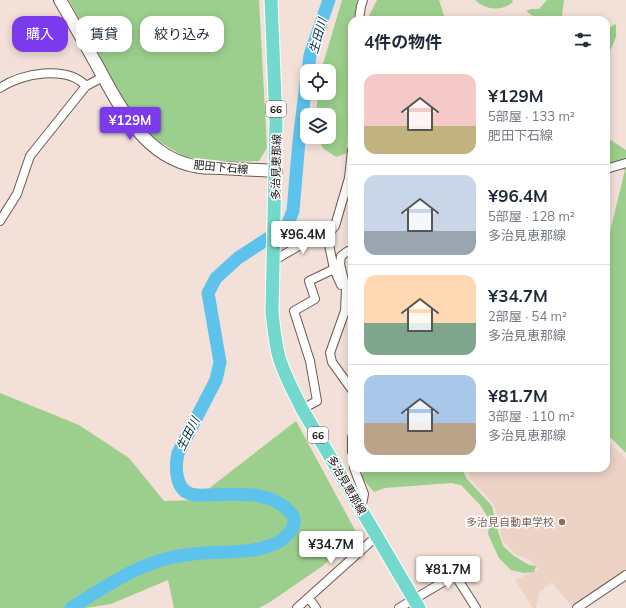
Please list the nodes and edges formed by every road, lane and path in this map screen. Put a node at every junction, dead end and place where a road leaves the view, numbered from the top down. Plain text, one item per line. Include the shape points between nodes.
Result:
1 (60, 0) edge
2 (271, 0) edge
3 (363, 0) edge
4 (360, 16) edge
5 (103, 77) junction
6 (86, 86) junction
7 (0, 88) edge
8 (626, 163) edge
9 (610, 168) edge
10 (276, 171) junction
11 (348, 182) edge
12 (0, 221) edge
13 (327, 235) junction
14 (348, 251) edge
15 (273, 261) junction
16 (334, 269) junction
17 (345, 296) junction
18 (348, 384) edge
19 (302, 409) junction
20 (356, 472) edge
21 (361, 509) junction
22 (377, 536) junction
23 (626, 575) edge
24 (309, 598) junction
25 (417, 603) edge
26 (297, 608) edge
27 (316, 608) edge
28 (399, 608) edge
29 (476, 608) edge
30 (577, 608) edge

1 - 5 main road, 肥田下石線
2 - 10 main road, 多治見恵那線 / 66
3 - 4 street
5 - 6 street
5 - 10 main road, 肥田下石線 via 139,133 167,156 194,166
6 - 7 street via 81,80 55,73 21,77
6 - 12 street via 30,156 17,194
8 - 9 street
10 - 15 main road, 多治見恵那線 / 66
11 - 13 street via 335,226
13 - 15 street via 302,244
13 - 16 street
14 - 17 street via 341,256 340,264 346,289
15 - 19 main road, 多治見恵那線 / 66 via 272,314 275,337 288,380
16 - 17 street
16 - 19 street via 309,281 315,299 294,311 310,361 316,401
17 - 18 street via 345,310 330,353 332,362
19 - 21 main road, 多治見恵那線 / 66
20 - 21 street via 364,494
21 - 22 main road, 多治見恵那線 / 66
22 - 24 street
22 - 25 main road, 多治見恵那線 / 66
23 - 30 street
24 - 26 street
24 - 27 street
25 - 28 street
25 - 29 street via 455,575

